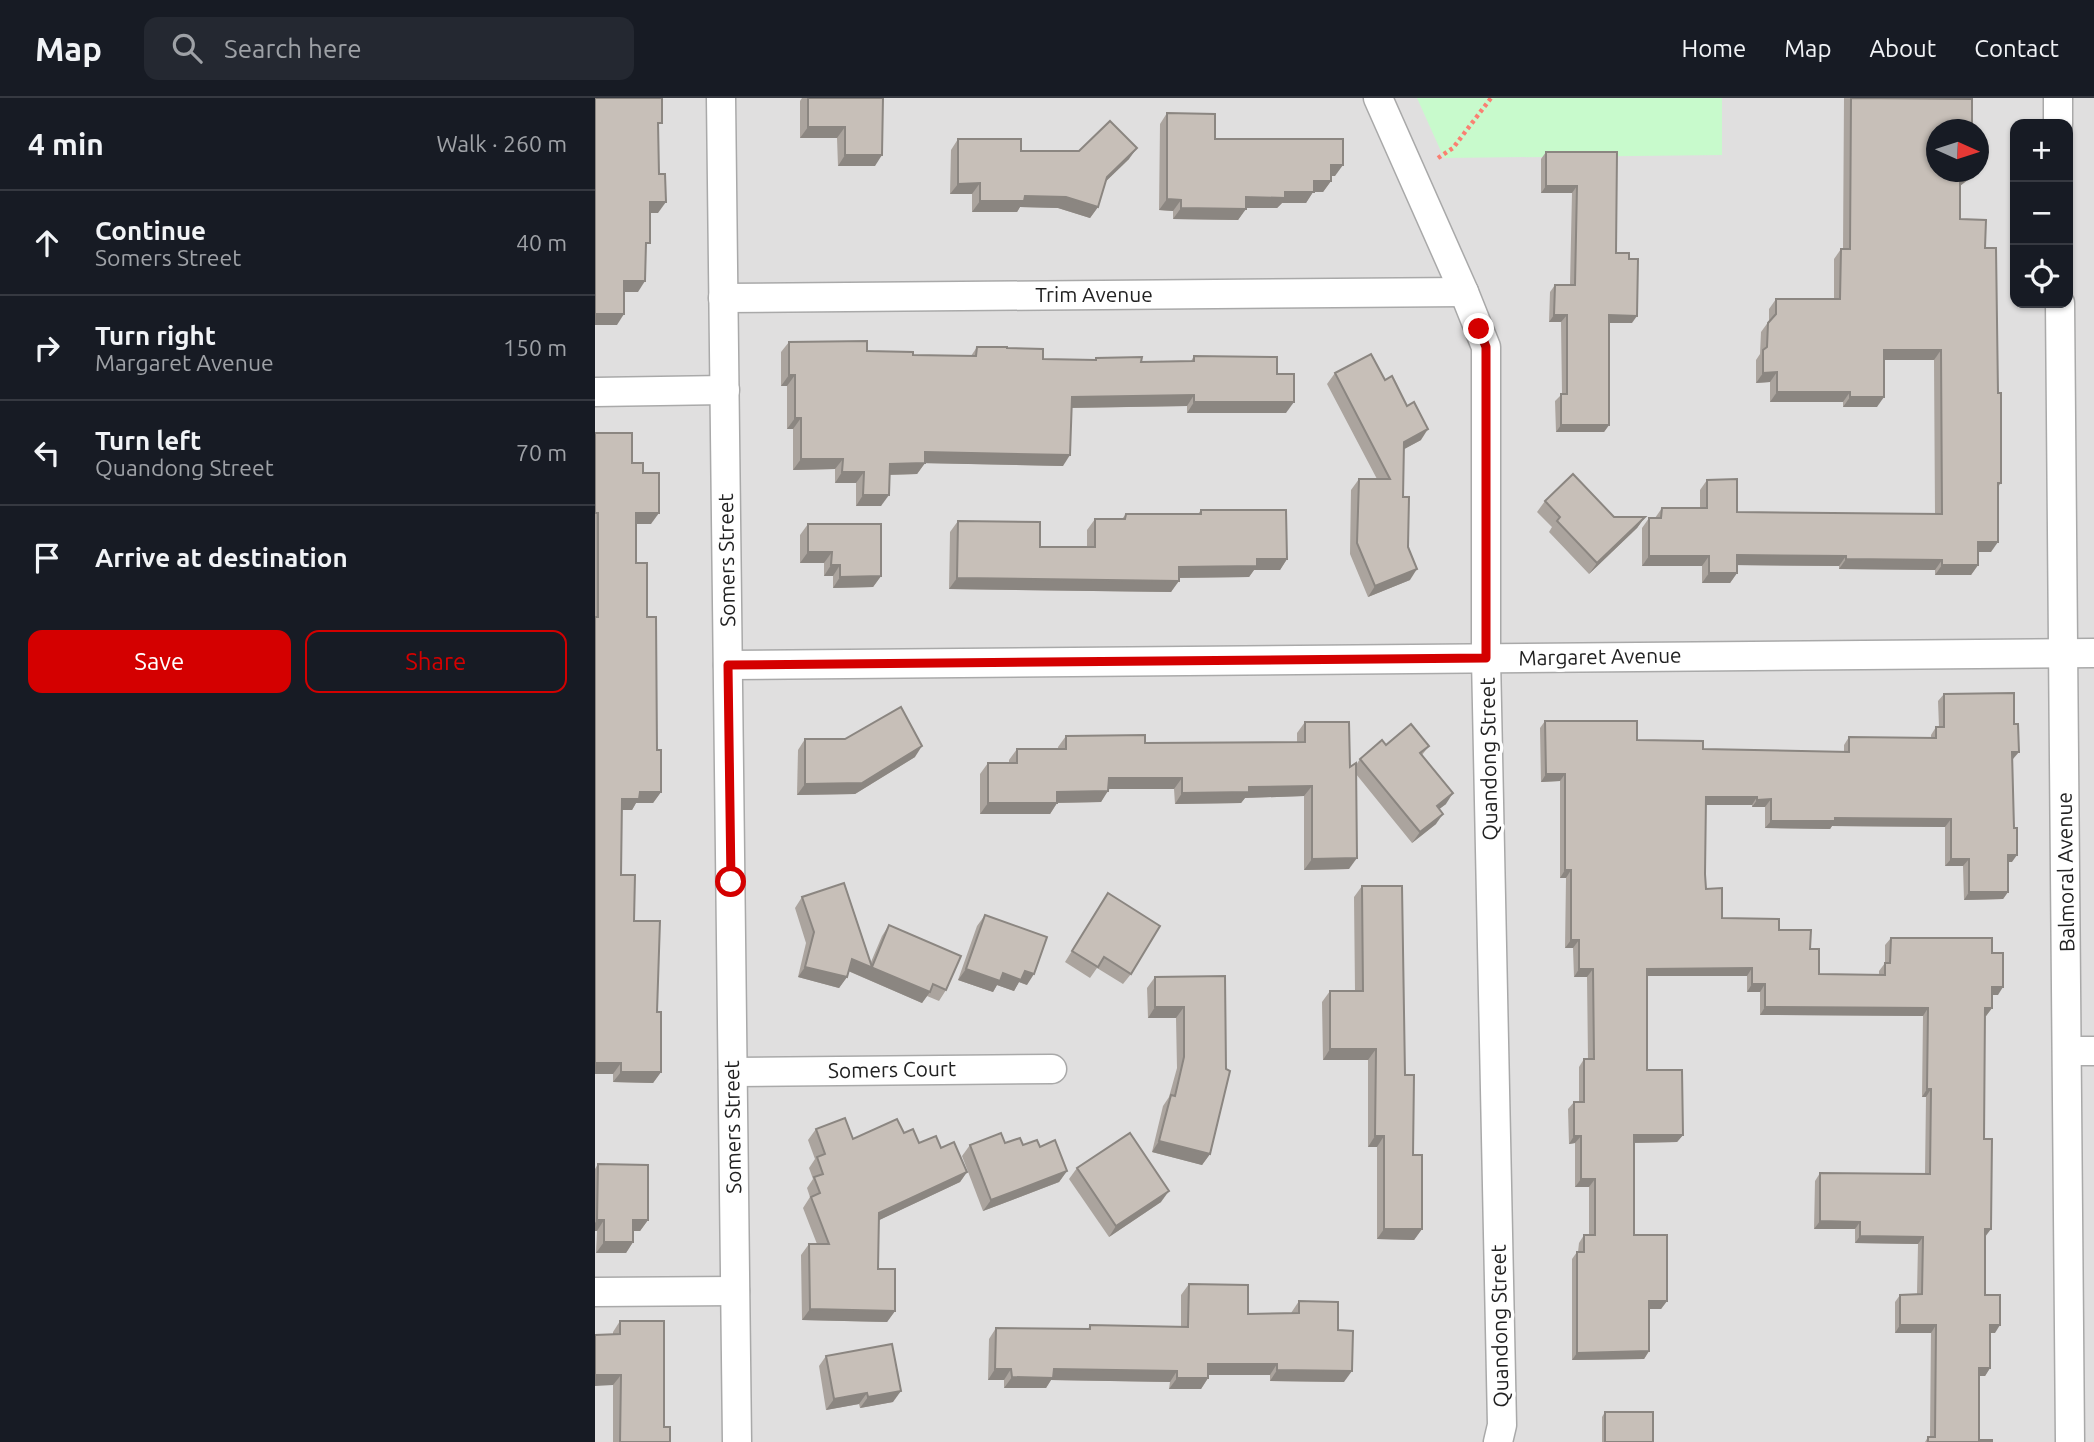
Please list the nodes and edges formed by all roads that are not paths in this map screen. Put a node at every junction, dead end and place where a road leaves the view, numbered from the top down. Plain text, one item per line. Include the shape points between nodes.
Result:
1 (721, 98) edge
2 (1378, 98) edge
3 (2058, 98) edge
4 (2058, 119) edge
5 (1464, 292) junction
6 (723, 298) junction
7 (2060, 308) edge
8 (725, 390) junction
9 (595, 392) edge
10 (2064, 653) junction
11 (2094, 653) edge
12 (1486, 658) junction
13 (728, 665) junction
14 (2081, 1051) edge
15 (1052, 1069) dead end
16 (733, 1072) junction
17 (735, 1291) junction
18 (595, 1292) edge
19 (737, 1442) edge
20 (1497, 1442) edge
21 (2070, 1442) edge

1 - 6 street, Somers Street
2 - 5 street, Quandong Street
3 - 4 street
5 - 6 street, Trim Avenue
5 - 12 street, Quandong Street via 1486,347
6 - 8 street, Somers Street
7 - 10 street, Balmoral Avenue
8 - 9 street
8 - 13 street, Somers Street
10 - 11 street, Margaret Avenue
10 - 12 street, Margaret Avenue
10 - 14 street, Balmoral Avenue
12 - 13 street, Margaret Avenue
12 - 20 street, Quandong Street via 1502,1425
13 - 16 street, Somers Street
14 - 21 street, Balmoral Avenue
15 - 16 street, Somers Court
16 - 17 street, Somers Street
17 - 18 street
17 - 19 street, Somers Street

